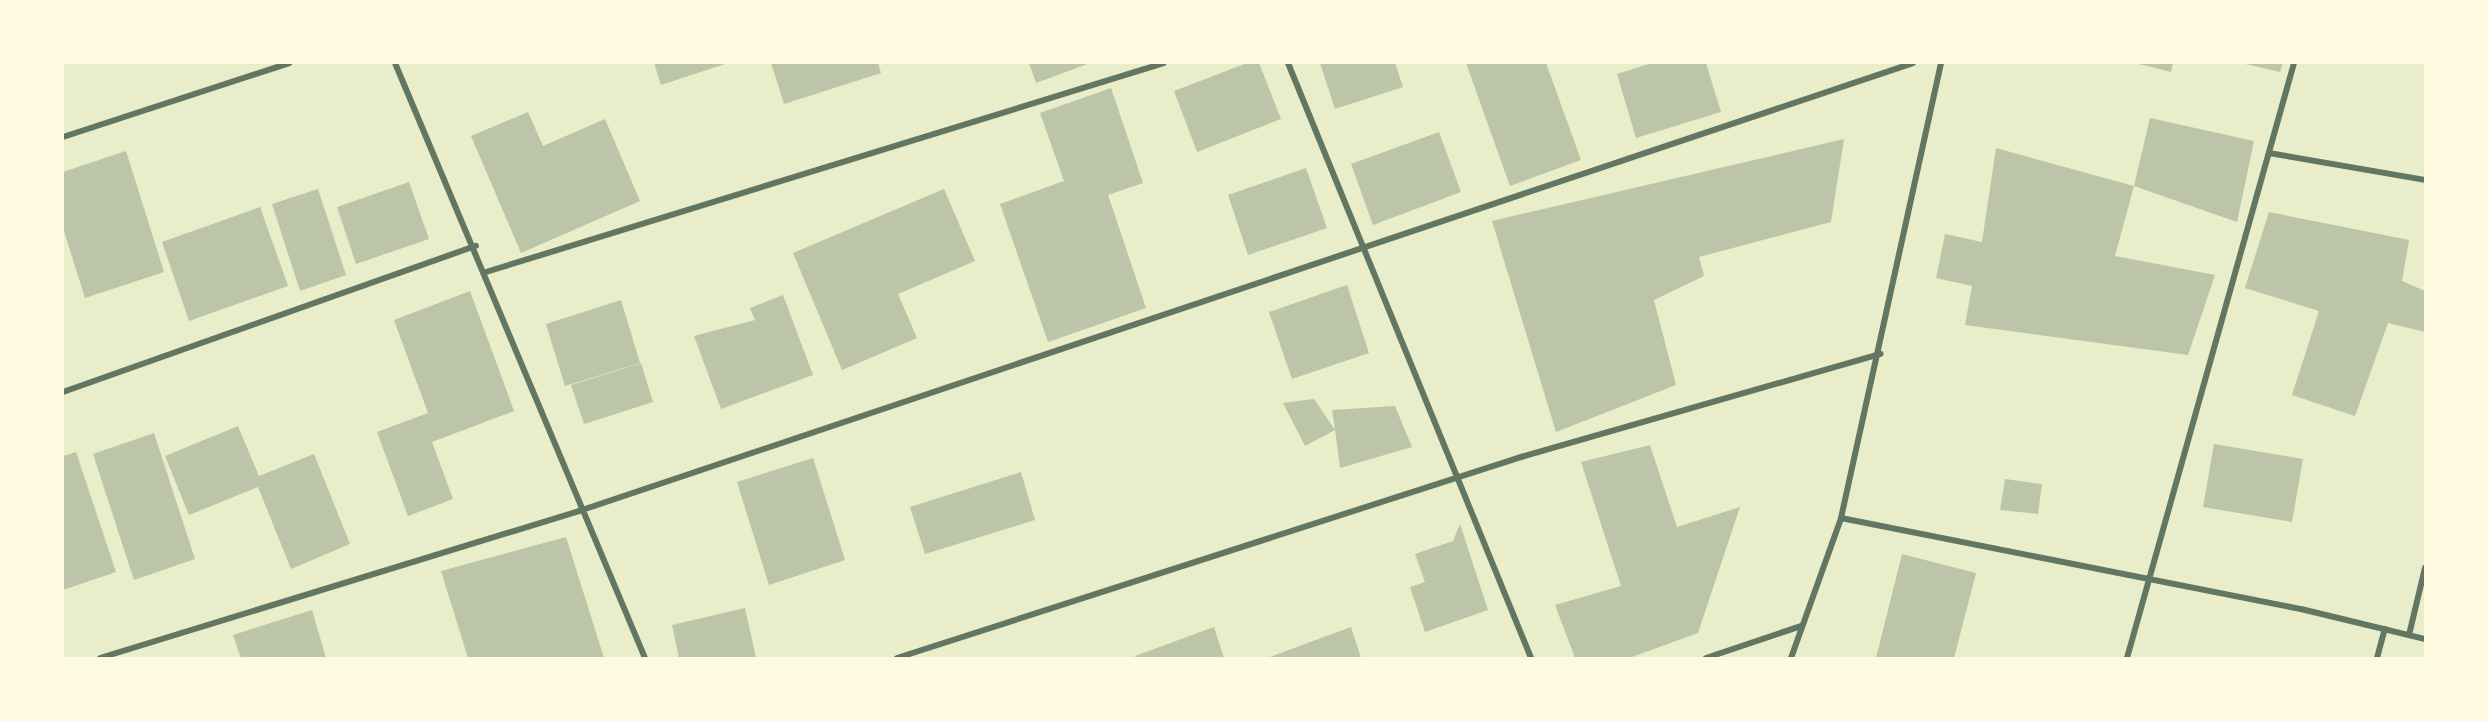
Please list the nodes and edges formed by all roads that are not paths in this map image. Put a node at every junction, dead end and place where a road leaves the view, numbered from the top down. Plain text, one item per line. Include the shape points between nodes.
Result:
1 (290, 63) edge
2 (395, 63) edge
3 (1164, 63) edge
4 (1288, 63) edge
5 (1913, 63) edge
6 (1941, 63) edge
7 (2294, 63) edge
8 (63, 137) edge
9 (2269, 153) junction
10 (2425, 180) edge
11 (476, 246) junction
12 (1362, 248) junction
13 (486, 272) junction
14 (1881, 354) junction
15 (63, 392) edge
16 (1458, 477) junction
17 (579, 511) junction
18 (1841, 518) junction
19 (2425, 568) edge
20 (2148, 578) junction
21 (1801, 627) junction
22 (2385, 630) junction
23 (2409, 635) junction
24 (2425, 639) edge
25 (100, 658) edge
26 (645, 658) edge
27 (897, 658) edge
28 (1531, 658) edge
29 (1706, 658) edge
30 (1791, 658) edge
31 (2127, 658) edge
32 (2377, 658) edge

1 - 8 street
2 - 11 street
3 - 13 street
4 - 12 street
5 - 12 street
6 - 14 street
7 - 9 street
9 - 10 street
9 - 20 street
11 - 13 street
11 - 15 street
12 - 16 street
12 - 17 street
13 - 17 street
14 - 16 street
14 - 18 street
16 - 27 street
16 - 28 street
17 - 25 street
17 - 26 street
18 - 20 street
18 - 21 street
19 - 23 street
20 - 22 street
20 - 31 street
21 - 29 street
21 - 30 street
22 - 23 street
22 - 32 street
23 - 24 street

